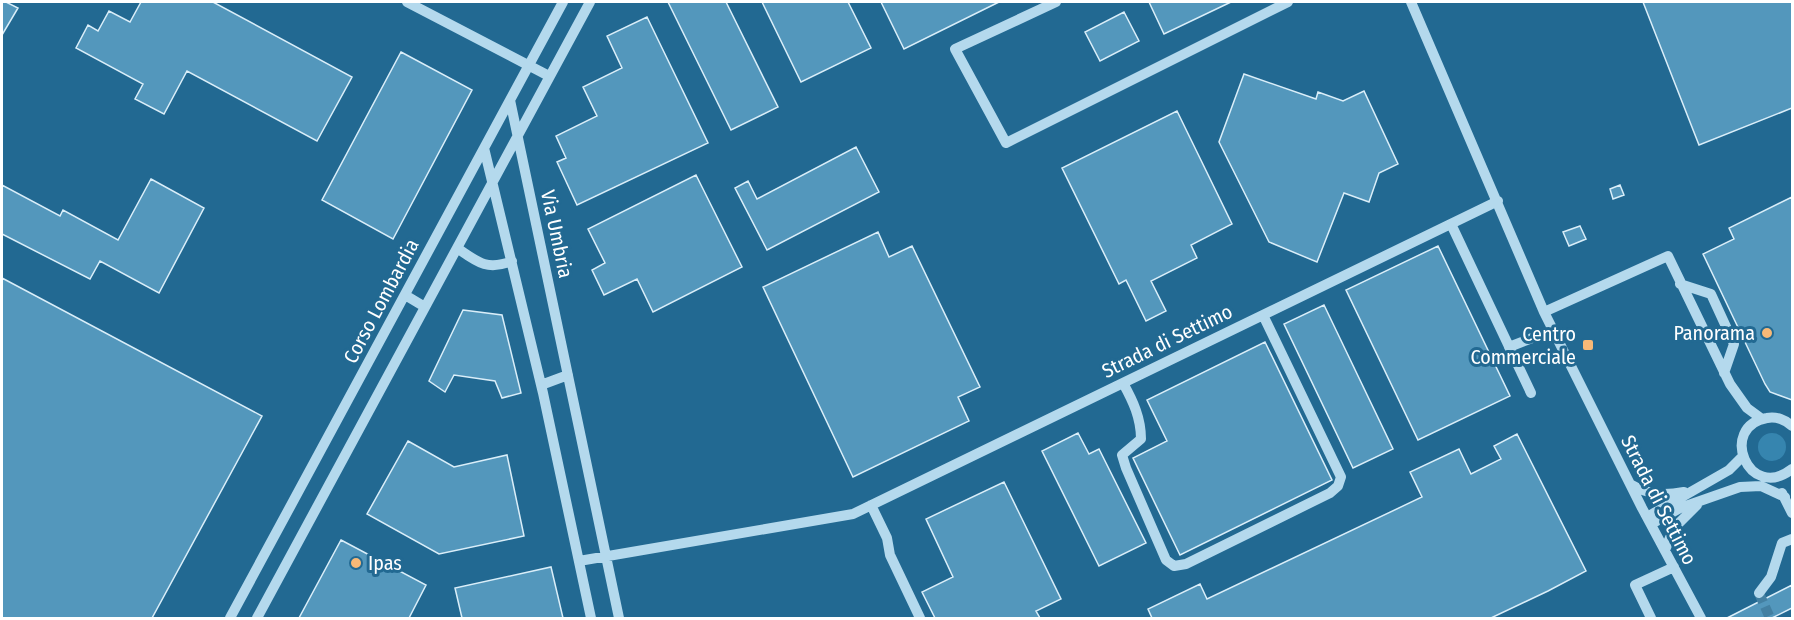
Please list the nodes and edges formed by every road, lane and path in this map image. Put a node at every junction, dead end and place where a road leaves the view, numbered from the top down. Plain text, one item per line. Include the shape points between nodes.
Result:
1 (407, 2) edge
2 (563, 2) edge
3 (590, 2) edge
4 (1056, 2) edge
5 (1284, 2) edge
6 (1411, 2) edge
7 (529, 66) junction
8 (549, 76) junction
9 (510, 100) junction
10 (518, 134) junction
11 (484, 148) junction
12 (493, 181) junction
13 (1498, 201) junction
14 (1451, 224) junction
15 (457, 248) junction
16 (512, 261) junction
17 (1680, 284) junction
18 (405, 296) junction
19 (425, 307) junction
20 (1544, 312) junction
21 (1263, 315) junction
22 (1553, 330) junction
23 (1509, 348) junction
24 (1724, 373) junction
25 (568, 375) junction
26 (1123, 383) junction
27 (541, 385) junction
28 (1531, 393) dead end
29 (1762, 419) junction
30 (1792, 426) edge
31 (1743, 456) junction
32 (1792, 469) edge
33 (1758, 474) junction
34 (1772, 478) junction
35 (1630, 484) junction
36 (1695, 489) junction
37 (1728, 490) junction
38 (1785, 497) junction
39 (1700, 503) junction
40 (871, 505) junction
41 (1792, 513) edge
42 (1649, 521) junction
43 (1792, 539) edge
44 (1665, 550) junction
45 (606, 557) junction
46 (579, 561) junction
47 (1674, 567) junction
48 (1759, 593) dead end
49 (230, 618) edge
50 (257, 618) edge
51 (591, 618) edge
52 (619, 618) edge
53 (920, 618) edge
54 (1651, 618) edge
55 (1701, 618) edge

1 - 7 street
2 - 7 street, Corso Lombardia
3 - 8 street, Corso Lombardia
4 - 5 street via 955,49 1006,143
6 - 13 street, Strada di Settimo
7 - 8 street
7 - 9 street, Corso Lombardia
8 - 10 street, Corso Lombardia
9 - 10 street, Via Umbria
9 - 11 street, Corso Lombardia
10 - 12 street, Corso Lombardia
10 - 25 street, Via Umbria
11 - 12 street
11 - 18 street, Corso Lombardia
12 - 15 street, Corso Lombardia
12 - 16 street
13 - 14 street, Strada di Settimo
13 - 20 street, Strada di Settimo
14 - 21 street, Strada di Settimo
14 - 23 street
15 - 16 street via 484,265
15 - 19 street, Corso Lombardia
16 - 27 street
17 - 20 street via 1668,256
17 - 24 street
17 - 24 street via 1711,294 1734,344
18 - 19 street
18 - 49 street, Corso Lombardia
19 - 50 street, Corso Lombardia
20 - 22 street, Strada di Settimo
21 - 26 street, Strada di Settimo
21 - 26 street via 1341,477 1330,493 1186,564 1174,566 1166,560 1126,468 1122,454 1141,439 1141,426
22 - 23 street
22 - 35 street, Strada di Settimo
23 - 28 street
24 - 29 street via 1747,408
25 - 27 street
25 - 45 street, Via Umbria
26 - 40 street, Strada di Settimo
27 - 46 street
29 - 30 street via 1781,419
29 - 31 street via 1747,429
31 - 33 street
31 - 36 street via 1729,470
32 - 34 street
33 - 34 street
33 - 37 street
34 - 38 street
35 - 36 street via 1655,495
35 - 42 street, Strada di Settimo
36 - 42 street
37 - 38 street via 1761,486
37 - 39 street
38 - 41 street
39 - 42 street
39 - 44 street via 1674,528
40 - 45 street, Strada di Settimo via 853,514
40 - 53 street
42 - 44 street, Strada di Settimo
43 - 48 street via 1782,543 1771,577
44 - 47 street, Strada di Settimo
45 - 46 street, Strada di Settimo
45 - 52 street, Via Umbria
46 - 51 street
47 - 54 street via 1635,585
47 - 55 street, Strada di Settimo

